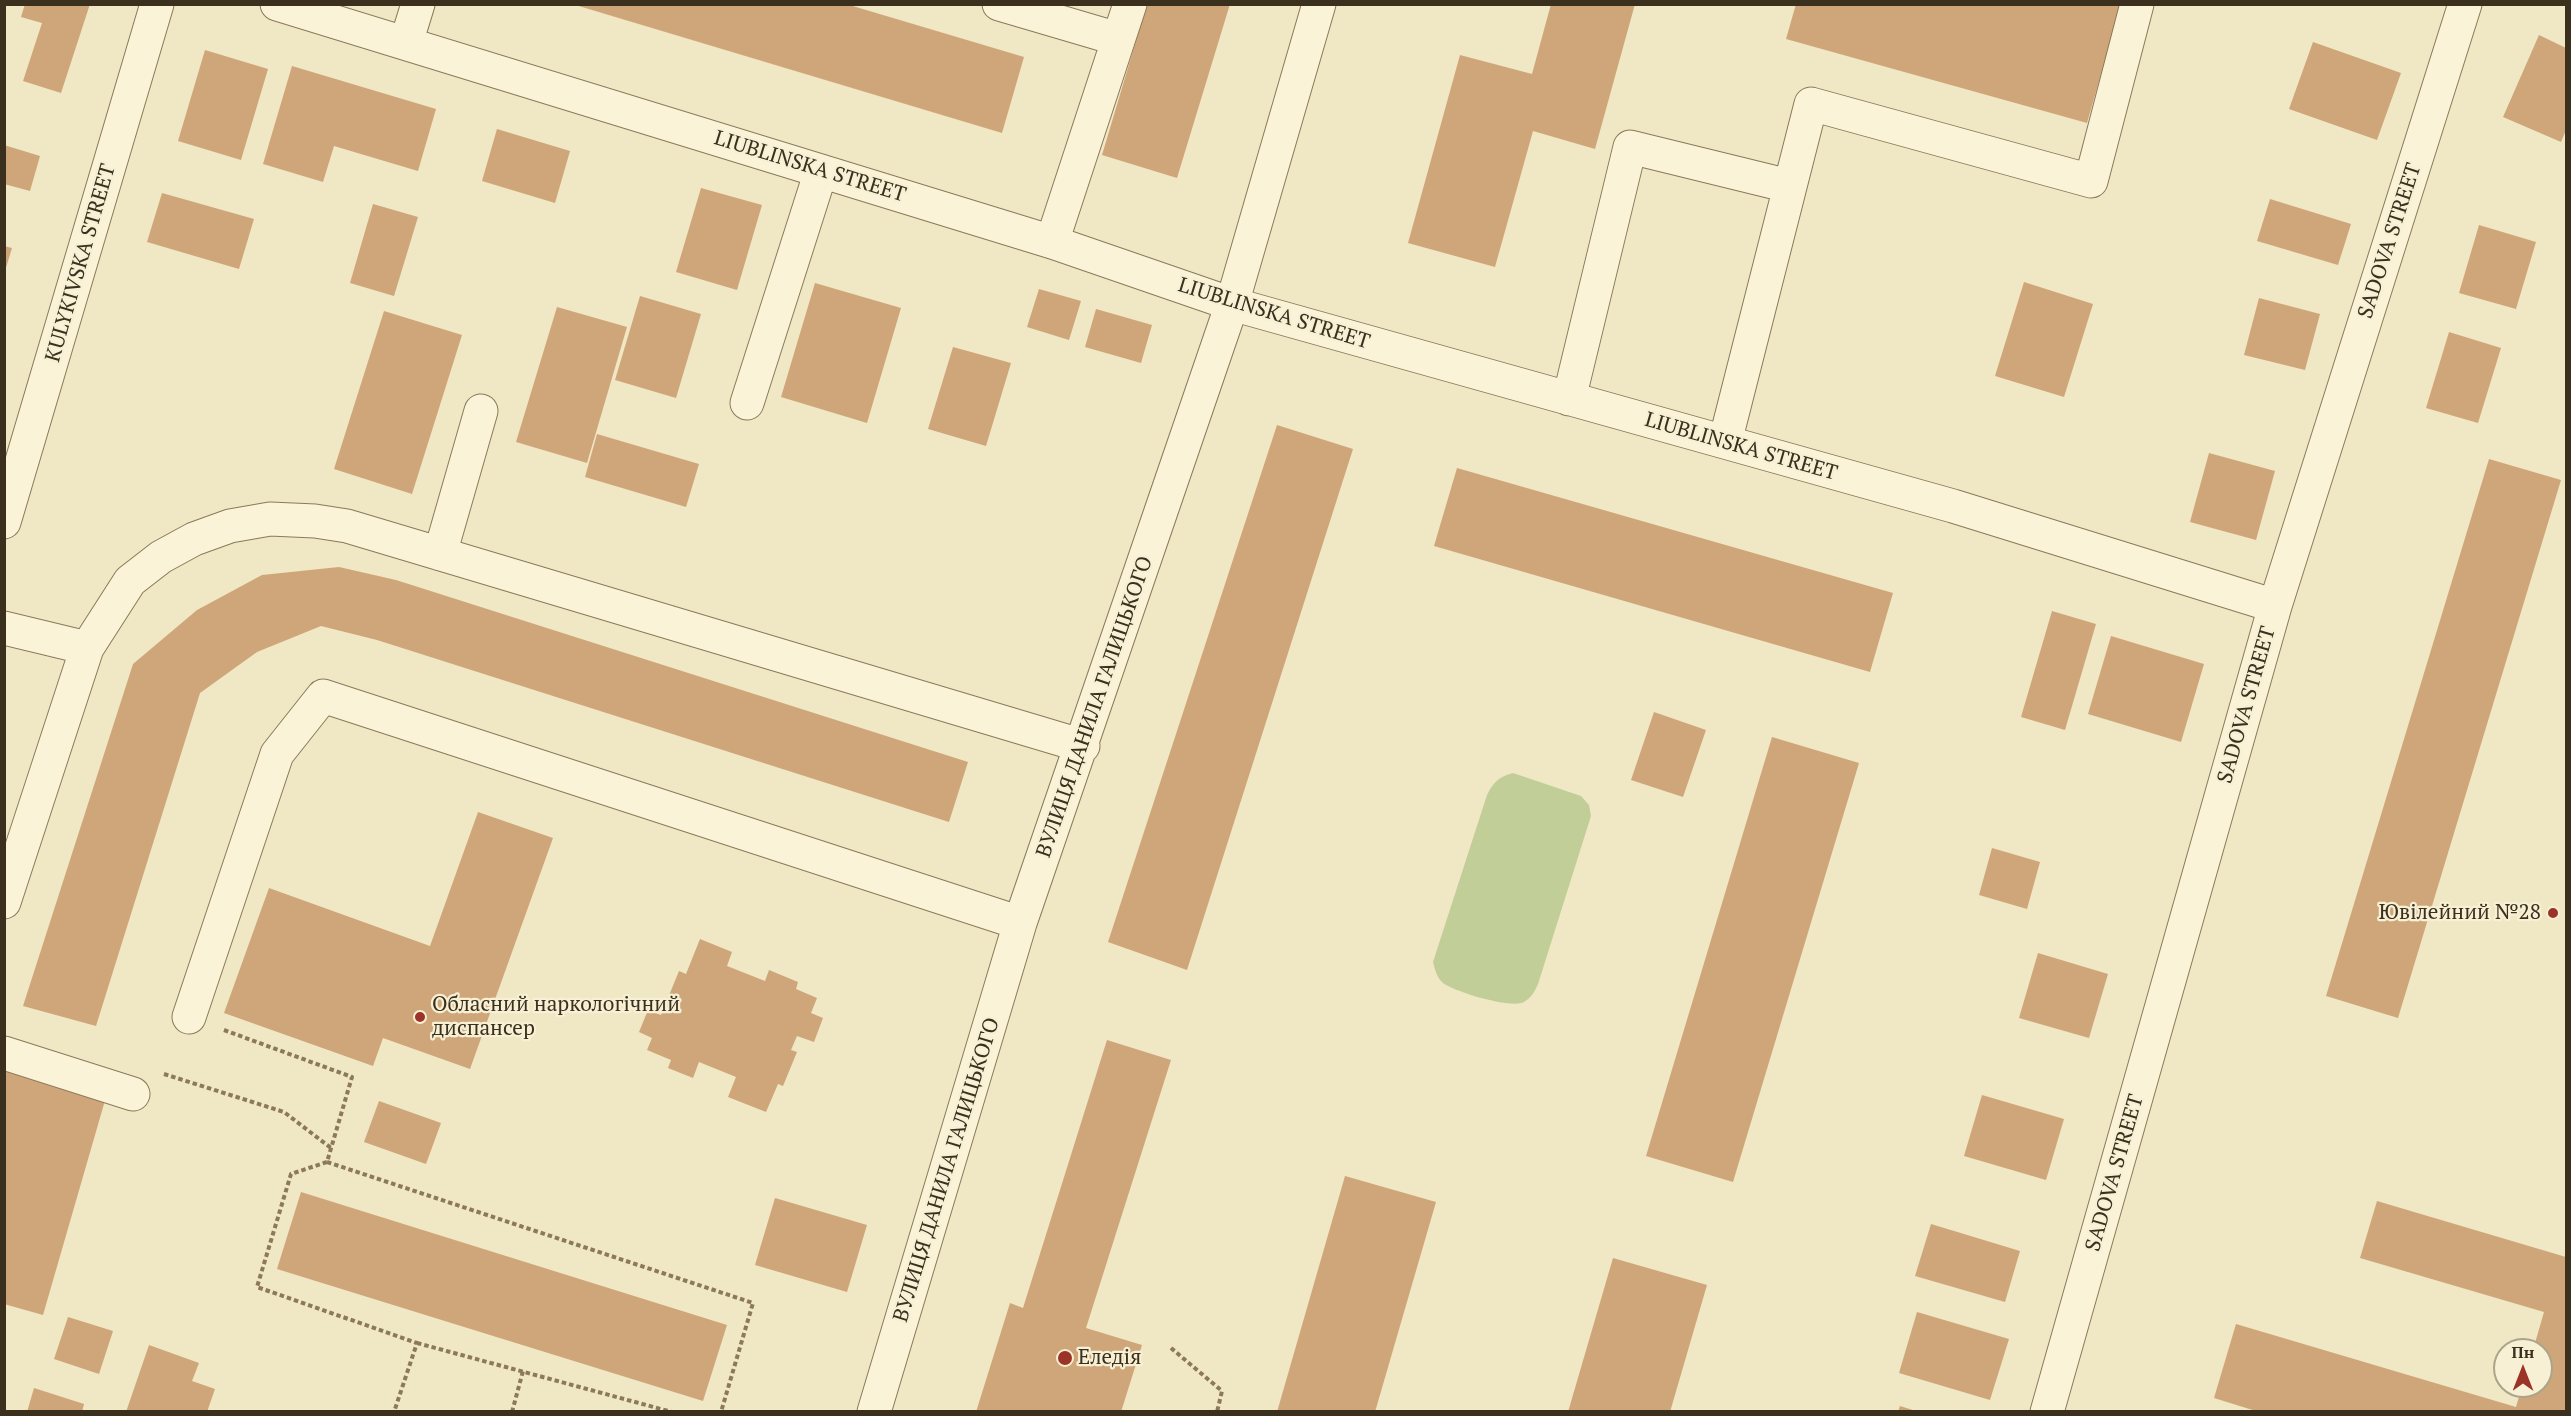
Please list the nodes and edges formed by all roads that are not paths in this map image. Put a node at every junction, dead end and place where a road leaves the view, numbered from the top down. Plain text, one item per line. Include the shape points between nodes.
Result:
1 (157, 4) edge
2 (277, 4) edge
3 (418, 4) edge
4 (999, 4) edge
5 (1130, 4) edge
6 (1319, 4) edge
7 (2137, 4) edge
8 (2465, 4) edge
9 (1118, 39) junction
10 (406, 43) junction
11 (820, 171) junction
12 (1790, 186) junction
13 (1052, 242) junction
14 (1232, 304) junction
15 (1569, 399) junction
16 (747, 403) dead end
17 (481, 411) dead end
18 (1725, 442) junction
19 (4, 522) edge
20 (440, 554) junction
21 (2275, 606) junction
22 (4, 628) edge
23 (87, 648) junction
24 (1083, 746) junction
25 (4, 902) edge
26 (1020, 923) junction
27 (189, 1017) road end
28 (4, 1053) edge
29 (133, 1094) dead end
30 (874, 1412) edge
31 (2047, 1412) edge

1 - 19 street, KULYKIVSKA STREET
2 - 10 street, LIUBLINSKA STREET
3 - 10 street
4 - 9 street
5 - 9 street
6 - 14 street, ВУЛИЦЯ ДАНИЛА ГАЛИЦЬКОГО
7 - 12 street via 2091,181 1810,104
8 - 21 street, SADOVA STREET
9 - 13 street
10 - 11 street, LIUBLINSKA STREET
11 - 13 street, LIUBLINSKA STREET
11 - 16 street
12 - 15 street via 1630,147
12 - 18 street
13 - 14 street, LIUBLINSKA STREET
14 - 15 street, LIUBLINSKA STREET
14 - 24 street, ВУЛИЦЯ ДАНИЛА ГАЛИЦЬКОГО
15 - 18 street, LIUBLINSKA STREET
17 - 20 street
18 - 21 street, LIUBLINSKA STREET via 1953,506
20 - 23 street via 347,526 315,521 270,519 230,526 161,557 130,581
20 - 24 street
21 - 31 street, SADOVA STREET
22 - 23 street
23 - 25 street
24 - 26 street, ВУЛИЦЯ ДАНИЛА ГАЛИЦЬКОГО
26 - 27 street via 323,696 277,754
26 - 30 street, ВУЛИЦЯ ДАНИЛА ГАЛИЦЬКОГО
28 - 29 street

